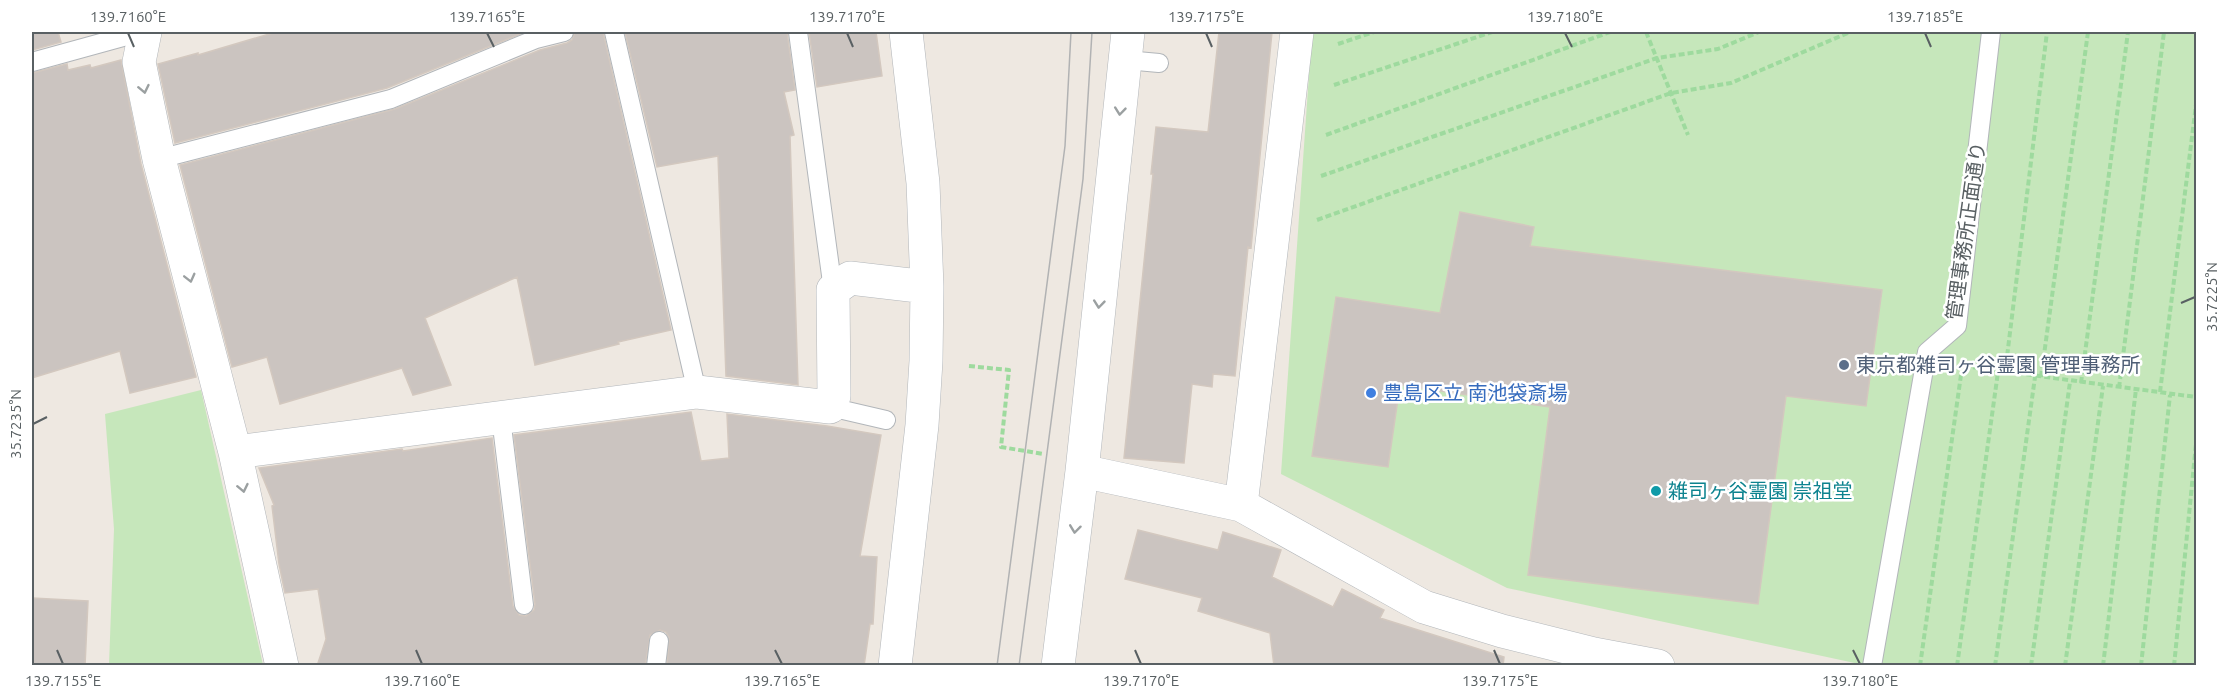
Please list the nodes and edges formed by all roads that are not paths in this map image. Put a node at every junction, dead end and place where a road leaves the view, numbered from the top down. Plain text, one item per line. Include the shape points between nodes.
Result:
1 (143, 32) edge
2 (564, 32) edge
3 (614, 32) edge
4 (798, 32) edge
5 (906, 32) edge
6 (1297, 32) edge
7 (1991, 32) edge
8 (535, 35) edge
9 (1127, 46) edge
10 (32, 62) edge
11 (1159, 63) dead end
12 (159, 159) junction
13 (927, 287) junction
14 (833, 290) junction
15 (697, 392) junction
16 (830, 407) junction
17 (501, 418) junction
18 (886, 420) dead end
19 (235, 452) junction
20 (1082, 465) junction
21 (1242, 505) junction
22 (524, 605) dead end
23 (659, 641) dead end
24 (1591, 660) edge
25 (282, 666) edge
26 (656, 666) edge
27 (895, 666) edge
28 (1058, 666) edge
29 (1658, 666) edge
30 (1872, 666) edge

1 - 10 lane
1 -> 12 street via 139,62
2 - 8 lane
3 - 15 lane
4 - 14 lane
5 - 13 street via 922,183
6 - 21 street
7 - 30 lane, 管理事務所正面通り via 1957,326 1927,352
8 - 12 lane via 391,99
9 - 11 lane
9 -> 20 street
12 -> 19 street
13 - 14 street via 850,278
13 - 27 street via 922,425
14 - 16 street via 834,396
15 - 16 street
15 - 17 street
16 - 18 lane
17 - 19 street
17 - 22 lane
19 -> 25 street
20 - 21 street
20 -> 28 street
21 - 24 street via 1424,607
23 - 26 lane
24 - 29 street

